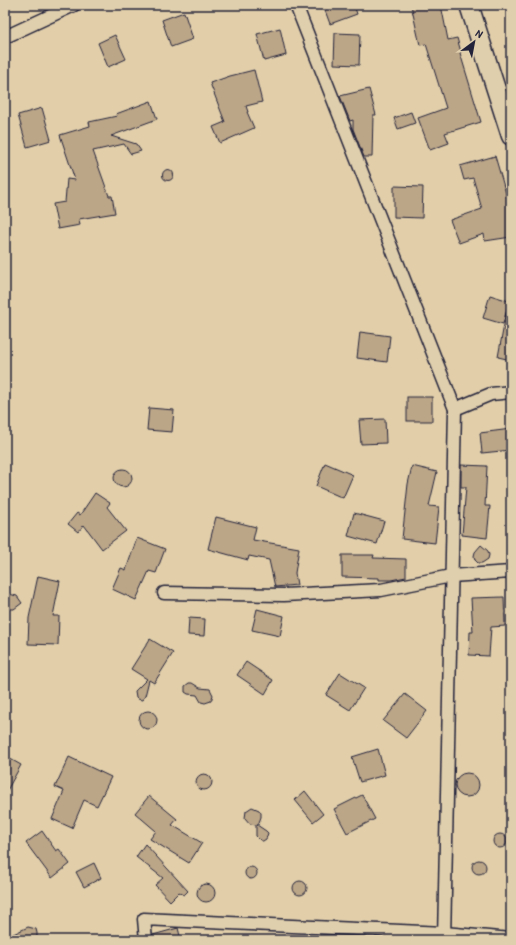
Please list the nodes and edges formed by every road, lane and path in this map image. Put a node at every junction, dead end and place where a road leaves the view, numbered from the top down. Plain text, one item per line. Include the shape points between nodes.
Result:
1 (74, 5) edge
2 (296, 5) edge
3 (469, 5) edge
4 (5, 37) edge
5 (511, 136) edge
6 (511, 392) edge
7 (455, 409) junction
8 (511, 572) edge
9 (451, 576) junction
10 (164, 593) dead end
11 (444, 937) edge
12 (511, 939) edge
13 (146, 940) edge

1 - 4 street
2 - 7 street
3 - 5 main road
6 - 7 street via 491,394
7 - 9 street
8 - 9 street
9 - 10 street via 381,590 284,595
9 - 11 street
11 - 12 street
11 - 13 street via 144,919

